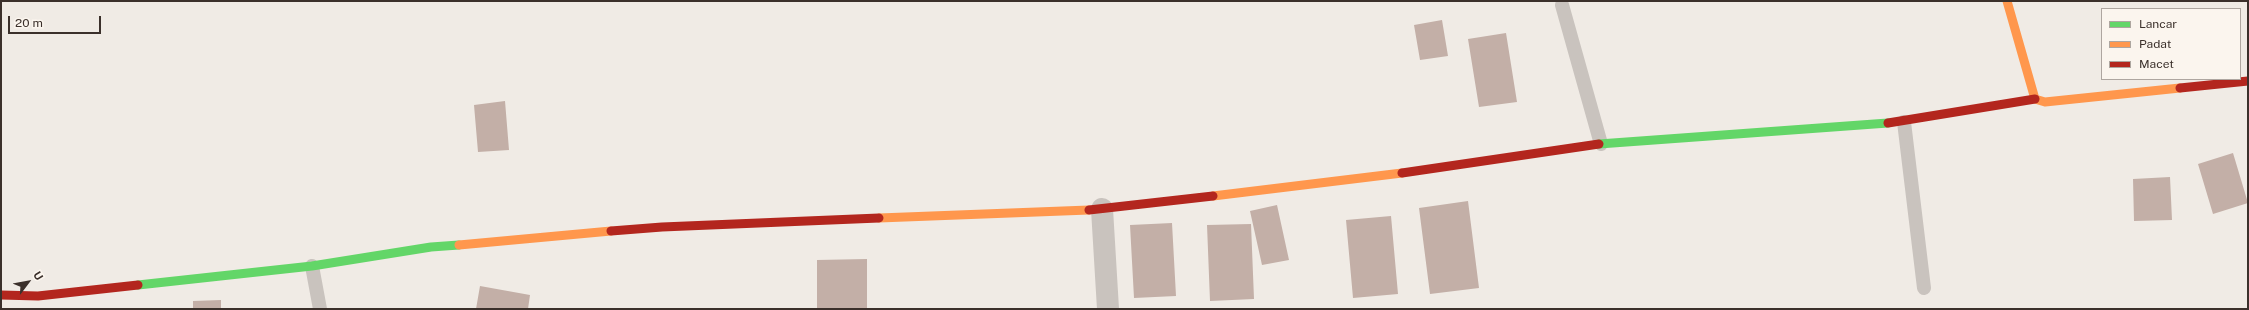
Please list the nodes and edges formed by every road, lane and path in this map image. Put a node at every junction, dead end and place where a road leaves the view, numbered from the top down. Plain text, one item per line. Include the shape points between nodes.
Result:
1 (2007, 1) edge
2 (1562, 5) dead end
3 (2248, 81) edge
4 (2035, 100) junction
5 (1904, 122) junction
6 (1601, 144) junction
7 (1102, 209) junction
8 (312, 266) junction
9 (1924, 288) dead end
10 (1, 295) edge
11 (40, 303) edge
12 (320, 309) edge
13 (1108, 309) edge

1 - 4 street
2 - 6 lane
3 - 4 street via 2045,102
4 - 5 street
5 - 6 street
5 - 9 lane
6 - 7 street via 1346,182
7 - 8 street via 662,226 431,247
7 - 13 street
8 - 11 street
8 - 12 lane
10 - 11 street

